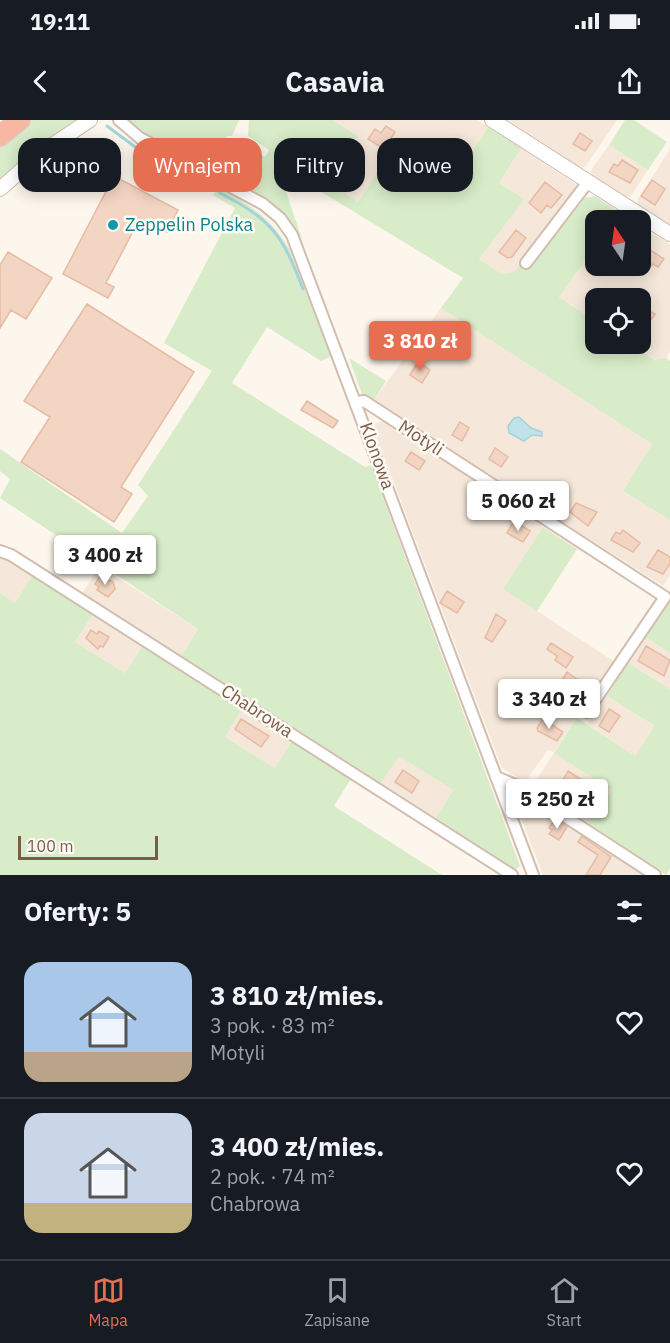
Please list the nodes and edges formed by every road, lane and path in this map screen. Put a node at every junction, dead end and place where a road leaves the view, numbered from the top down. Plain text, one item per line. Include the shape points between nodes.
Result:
1 (20, 120) edge
2 (90, 120) edge
3 (119, 120) edge
4 (492, 120) edge
5 (0, 136) edge
6 (588, 182) junction
7 (0, 189) edge
8 (670, 234) edge
9 (526, 263) dead end
10 (357, 402) junction
11 (0, 551) edge
12 (587, 712) dead end
13 (496, 777) junction
14 (512, 875) edge
15 (532, 875) edge
16 (655, 875) edge

1 - 5 highway
2 - 7 street via 42,152
3 - 10 street, Klonowa via 140,138 255,199 280,218 297,246
4 - 6 street
6 - 8 street
6 - 9 street
10 - 12 street, Motyli via 364,401 665,597
10 - 13 street, Klonowa
11 - 14 street, Chabrowa via 111,617
13 - 15 street, Klonowa
13 - 16 street via 518,786

